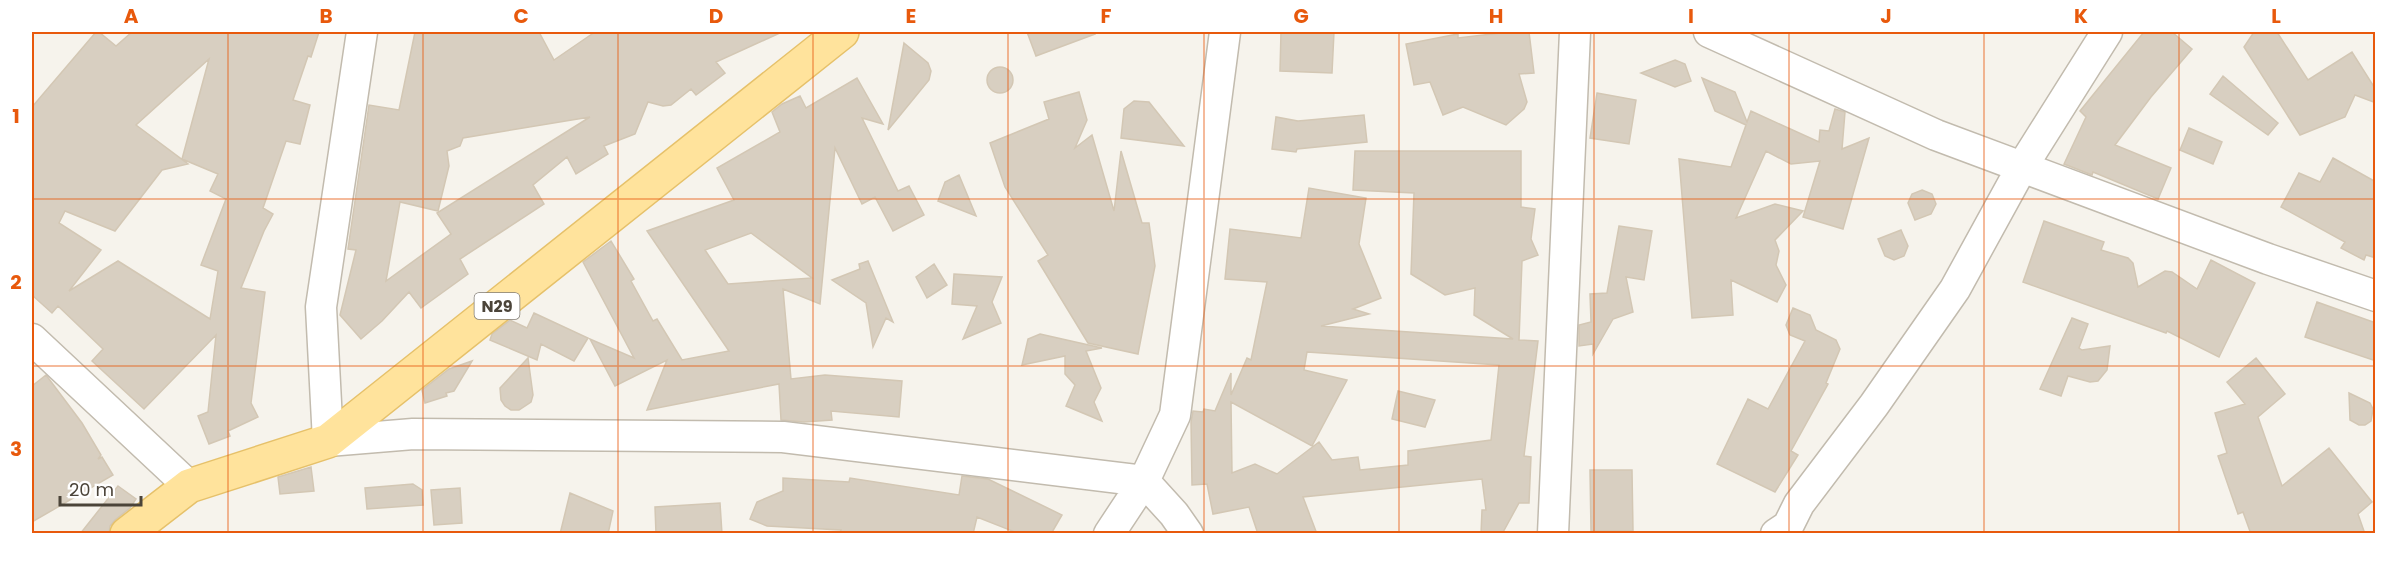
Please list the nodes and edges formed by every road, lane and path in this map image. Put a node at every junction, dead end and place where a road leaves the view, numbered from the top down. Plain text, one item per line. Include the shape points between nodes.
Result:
1 (362, 32) edge
2 (842, 32) edge
3 (1225, 32) edge
4 (1575, 32) edge
5 (1709, 32) edge
6 (2107, 32) edge
7 (2022, 166) junction
8 (2376, 296) edge
9 (32, 339) edge
10 (328, 441) junction
11 (1144, 481) junction
12 (189, 486) junction
13 (127, 534) edge
14 (1109, 534) edge
15 (1188, 534) edge
16 (1553, 534) edge
17 (1776, 534) edge

1 - 10 street via 321,307
2 - 10 main road, N29
3 - 11 street via 1175,415
4 - 16 street
5 - 7 street via 1936,135
6 - 7 street
7 - 8 street
7 - 17 street via 1955,289 1799,504 1788,526
9 - 12 street
10 - 11 street via 413,434 783,437
10 - 12 main road, N29
11 - 14 street
11 - 15 street
12 - 13 main road, N29

